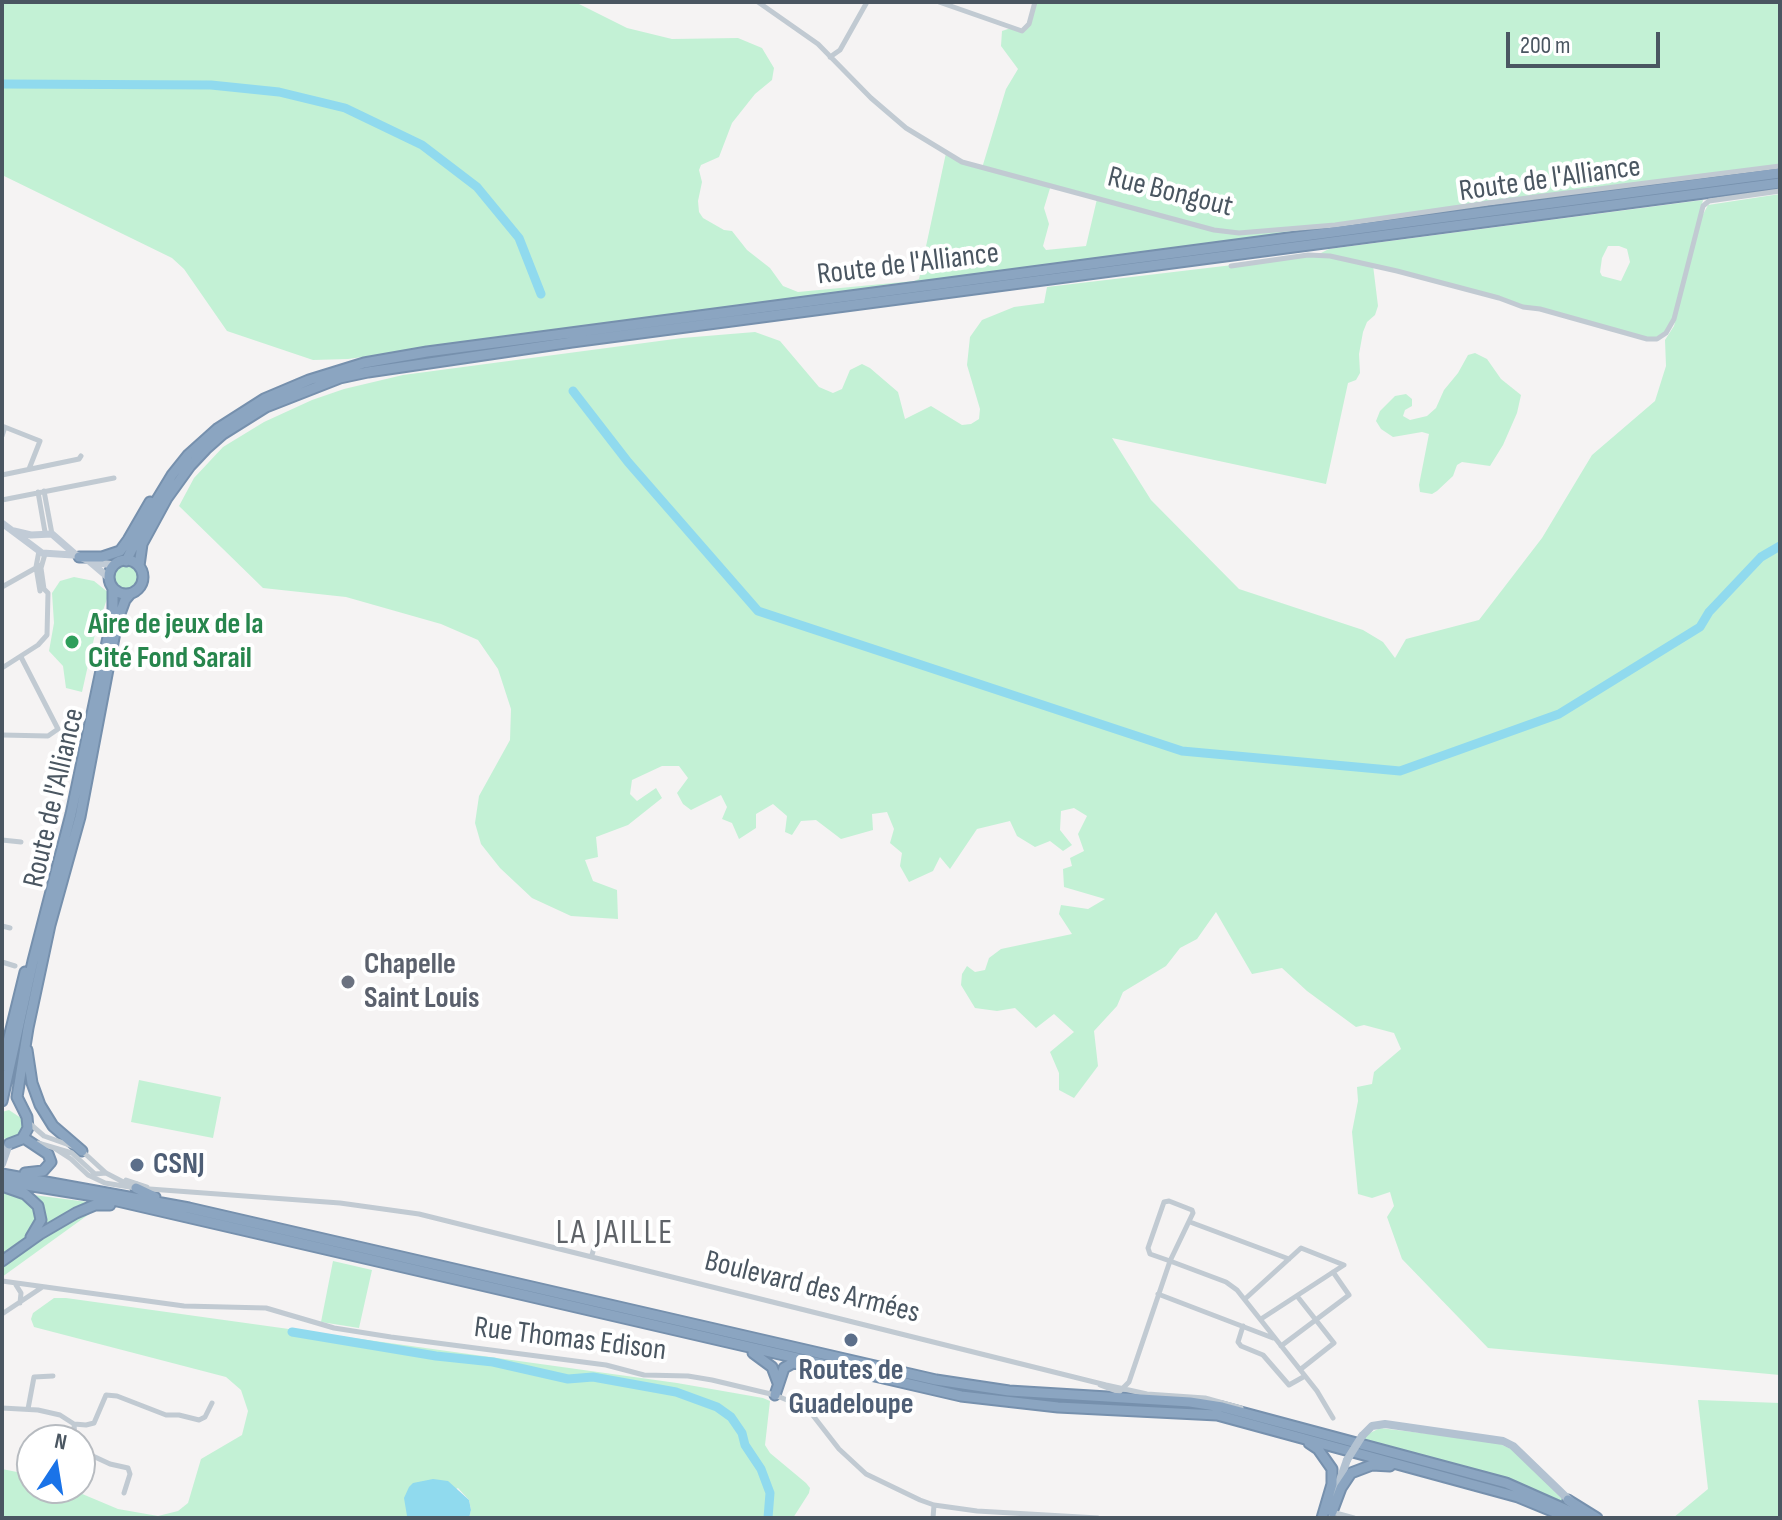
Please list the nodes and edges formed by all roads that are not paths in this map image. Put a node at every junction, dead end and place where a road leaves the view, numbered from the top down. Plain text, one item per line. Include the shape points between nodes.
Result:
1 (758, 2) edge
2 (867, 2) edge
3 (939, 2) edge
4 (1035, 2) edge
5 (830, 57) junction
6 (1780, 166) edge
7 (1780, 173) edge
8 (1780, 183) edge
9 (1780, 191) edge
10 (1231, 266) dead end
11 (4, 426) edge
12 (2, 436) edge
13 (81, 456) dead end
14 (29, 469) junction
15 (2, 475) edge
16 (114, 478) dead end
17 (165, 485) junction
18 (41, 492) junction
19 (2, 500) edge
20 (2, 523) edge
21 (14, 531) junction
22 (48, 535) junction
23 (42, 551) junction
24 (81, 558) junction
25 (126, 561) junction
26 (114, 565) junction
27 (39, 566) junction
28 (139, 566) junction
29 (109, 578) junction
30 (2, 587) edge
31 (113, 588) junction
32 (130, 594) junction
33 (21, 657) junction
34 (2, 668) edge
35 (2, 735) edge
36 (2, 840) edge
37 (21, 842) dead end
38 (57, 870) junction
39 (2, 926) edge
40 (10, 928) dead end
41 (2, 962) edge
42 (15, 966) dead end
43 (25, 1043) junction
44 (2, 1066) edge
45 (2, 1104) edge
46 (21, 1109) junction
47 (28, 1122) junction
48 (25, 1139) junction
49 (9, 1144) joint
50 (54, 1148) junction
51 (82, 1151) junction
52 (82, 1162) junction
53 (93, 1162) junction
54 (3, 1173) edge
55 (109, 1174) junction
56 (136, 1188) junction
57 (151, 1188) junction
58 (187, 1212) junction
59 (1190, 1222) junction
60 (598, 1233) dead end
61 (2, 1248) edge
62 (592, 1255) junction
63 (1289, 1259) junction
64 (2, 1261) edge
65 (1170, 1261) junction
66 (1333, 1272) junction
67 (2, 1281) edge
68 (11, 1283) junction
69 (41, 1288) junction
70 (535, 1288) junction
71 (499, 1289) junction
72 (580, 1291) dead end
73 (1158, 1294) junction
74 (1297, 1296) junction
75 (613, 1299) dead end
76 (1245, 1299) junction
77 (20, 1303) junction
78 (2, 1314) edge
79 (573, 1316) dead end
80 (1261, 1319) junction
81 (1316, 1320) junction
82 (618, 1325) dead end
83 (1243, 1326) junction
84 (682, 1327) junction
85 (700, 1337) junction
86 (1276, 1339) junction
87 (1281, 1346) junction
88 (1301, 1369) junction
89 (53, 1376) dead end
90 (1305, 1376) junction
91 (878, 1379) junction
92 (1126, 1388) junction
93 (776, 1389) junction
94 (212, 1403) dead end
95 (2, 1408) edge
96 (28, 1409) junction
97 (1268, 1418) junction
98 (1333, 1418) dead end
99 (74, 1424) joint
100 (1303, 1438) junction
101 (96, 1457) edge
102 (1458, 1480) junction
103 (124, 1493) dead end
104 (1568, 1500) joint
105 (934, 1505) junction
106 (1328, 1517) edge
107 (933, 1518) edge
108 (1098, 1518) edge
109 (1354, 1518) edge
110 (1569, 1518) edge
111 (1585, 1518) edge
112 (1594, 1518) edge

1 - 5 street, Rue Bongout
2 - 5 street via 840,50
3 - 4 street via 1021,31 1029,24
5 - 6 street, Rue Bongout via 906,128 962,162 1223,232 1335,225
7 - 17 highway, Route de l'Alliance via 364,363 264,399 203,441
8 - 28 highway, Route de l'Alliance via 572,342 340,378 289,396 223,434 167,498 142,544
9 - 10 street via 1703,206 1674,319 1657,339 1330,256
11 - 12 street
11 - 14 street via 40,441
13 - 14 street
14 - 15 street
16 - 18 street
17 - 24 highway via 120,551
17 - 25 highway, Route de l'Alliance
18 - 19 street
18 - 22 street
20 - 21 main road
21 - 22 main road
21 - 23 main road
22 - 23 main road
22 - 23 main road via 56,547
22 - 24 main road
23 - 24 main road
23 - 27 street
24 - 26 main road
24 - 29 main road
25 - 26 highway
25 - 28 highway
26 - 29 highway
27 - 30 street
27 - 33 street via 47,635
28 - 32 highway via 142,584
29 - 31 highway
31 - 32 highway
31 - 38 highway, Route de l'Alliance via 110,628
32 - 43 highway, Route de l'Alliance via 117,622 80,817
33 - 34 street
33 - 35 street via 58,729 48,736
36 - 37 street
38 - 44 highway
38 - 45 highway, Route de l'Alliance
39 - 40 street
41 - 42 street
43 - 46 highway, Route de l'Alliance via 17,1092
43 - 51 highway via 40,1105 53,1126
45 - 46 highway
46 - 47 highway
47 - 48 highway
47 - 51 street via 44,1136
48 - 49 highway
48 - 50 street
48 - 54 highway via 48,1154 50,1165 43,1171
49 - 54 main road
50 - 52 street via 68,1150
50 - 56 street via 94,1179
51 - 53 street
52 - 53 street
52 - 55 street via 95,1174
53 - 55 street
54 - 58 highway
54 - 61 highway via 32,1199 41,1220 25,1242
55 - 56 street
55 - 57 street, Boulevard des Armées
56 - 57 street, Boulevard des Armées
56 - 58 highway
57 - 62 street, Boulevard des Armées via 388,1208
58 - 64 highway via 95,1205
58 - 70 highway
58 - 71 highway
59 - 63 street
59 - 65 street
59 - 65 street via 1192,1210 1164,1202 1148,1250
60 - 62 street
62 - 92 street, Boulevard des Armées
63 - 66 street via 1301,1248 1344,1265
63 - 76 street
65 - 73 street
65 - 76 street via 1226,1282
66 - 74 street
66 - 81 street via 1349,1295
67 - 68 street, Rue Thomas Edison
68 - 69 street, Rue Thomas Edison
68 - 77 street via 20,1291
69 - 77 street
69 - 93 street, Rue Thomas Edison via 192,1307 266,1308 349,1330 606,1365 644,1375
70 - 72 highway
70 - 84 highway
71 - 79 highway
71 - 84 highway
73 - 83 street
73 - 92 street
74 - 80 street
74 - 81 street
75 - 84 highway
76 - 80 street
77 - 78 street
80 - 86 street
81 - 87 street
81 - 88 street via 1334,1343
82 - 84 highway
83 - 86 street
83 - 90 street via 1241,1346 1263,1355 1289,1385
84 - 85 highway
84 - 97 highway via 984,1388 1206,1403
85 - 91 highway
85 - 93 highway via 760,1356 772,1367
86 - 87 street
87 - 88 street
88 - 90 street
89 - 96 street via 34,1377
90 - 98 street
91 - 93 highway via 793,1363 784,1368
91 - 100 highway via 1007,1403 1217,1415
92 - 97 street, Boulevard des Armées via 1205,1398
93 - 105 street, Rue Thomas Edison via 811,1413 866,1474
94 - 99 street via 199,1420 166,1415 111,1394 94,1423
95 - 96 street
96 - 99 street via 60,1415
97 - 111 highway via 1506,1483
100 - 102 highway
100 - 106 highway via 1332,1469
101 - 103 street via 128,1468
102 - 106 highway via 1372,1465 1351,1473
102 - 110 highway
104 - 106 main road, bridge via 1513,1446 1492,1438 1385,1424 1372,1426 1347,1460
104 - 112 highway
105 - 107 street
105 - 108 street, Rue Thomas Edison
106 - 109 street

